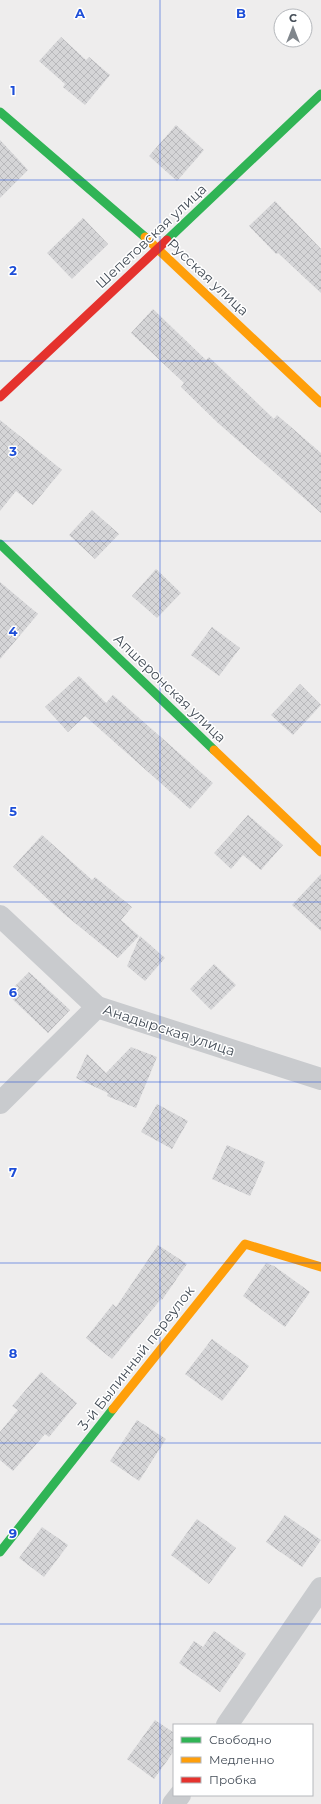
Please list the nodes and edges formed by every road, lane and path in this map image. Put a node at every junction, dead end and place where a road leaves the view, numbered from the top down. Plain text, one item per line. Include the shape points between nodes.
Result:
1 (321, 94) edge
2 (0, 112) edge
3 (158, 248) junction
4 (0, 397) edge
5 (321, 403) edge
6 (0, 544) edge
7 (321, 852) edge
8 (0, 916) edge
9 (97, 1007) junction
10 (321, 1078) edge
11 (0, 1103) edge
12 (321, 1267) edge
13 (0, 1552) edge
14 (321, 1588) edge
15 (228, 1724) edge

1 - 3 street, Шепетовская улица
2 - 3 street, Русская улица
3 - 4 street, Шепетовская улица
3 - 5 street, Русская улица
6 - 7 street, Апшеронская улица
8 - 9 street, Анадырская улица
9 - 10 street, Анадырская улица
9 - 11 street
12 - 13 street, 3-й Былинный переулок via 245,1244
14 - 15 street

